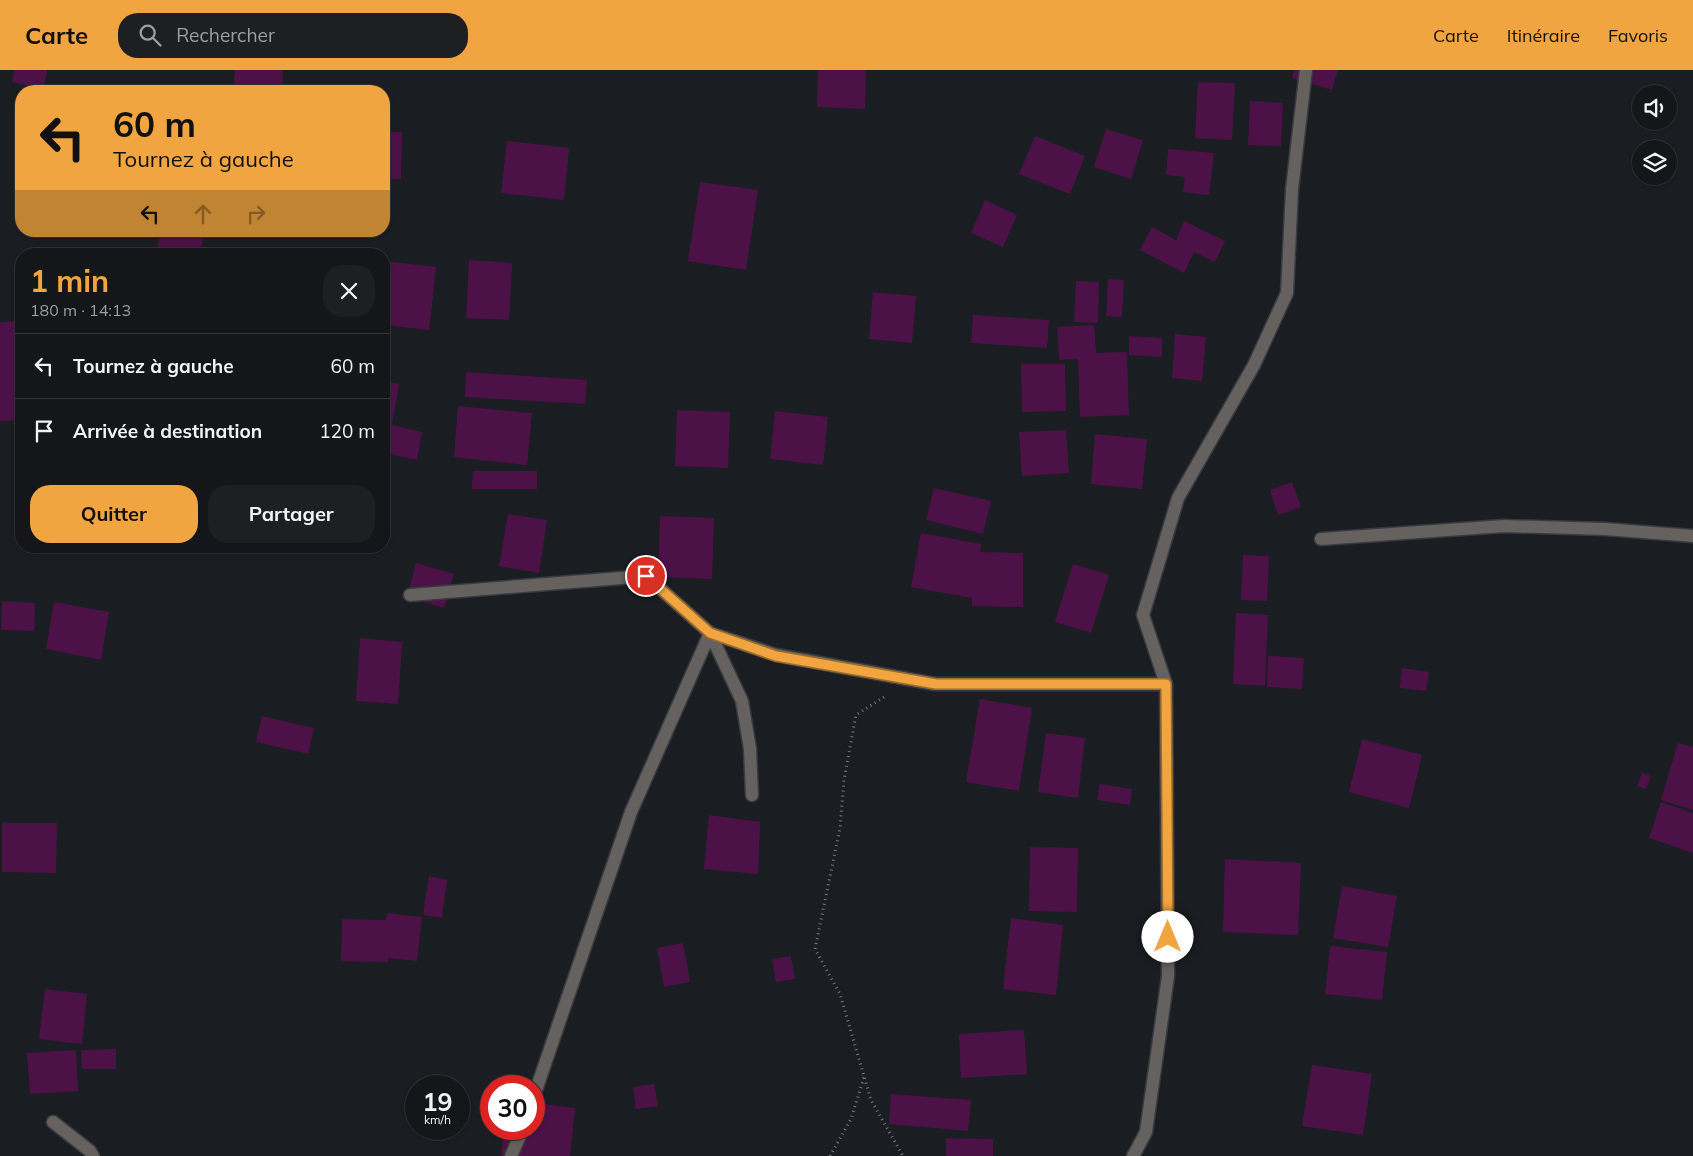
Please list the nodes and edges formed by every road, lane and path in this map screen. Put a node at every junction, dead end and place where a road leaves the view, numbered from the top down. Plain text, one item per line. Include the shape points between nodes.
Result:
1 (1306, 70) edge
2 (1693, 536) edge
3 (1321, 539) dead end
4 (410, 595) dead end
5 (710, 633) junction
6 (906, 679) junction
7 (1166, 684) junction
8 (752, 795) dead end
9 (541, 1075) edge
10 (865, 1076) junction
11 (53, 1122) dead end
12 (519, 1140) edge
13 (93, 1156) edge
14 (512, 1156) edge
15 (830, 1156) edge
16 (903, 1156) edge
17 (1133, 1156) edge

1 - 7 street via 1292,189 1287,293 1254,365 1178,498 1143,615
2 - 3 street via 1504,526
4 - 5 street via 646,576
5 - 6 street via 776,656
5 - 8 street via 742,701 750,749
5 - 9 street via 630,812
6 - 7 street via 936,684
6 - 10 path via 876,704 856,715 844,780 840,828 815,949 840,994
7 - 17 street via 1168,976 1146,1132
10 - 15 path via 851,1119
10 - 16 path via 872,1100
11 - 13 street
12 - 14 street

